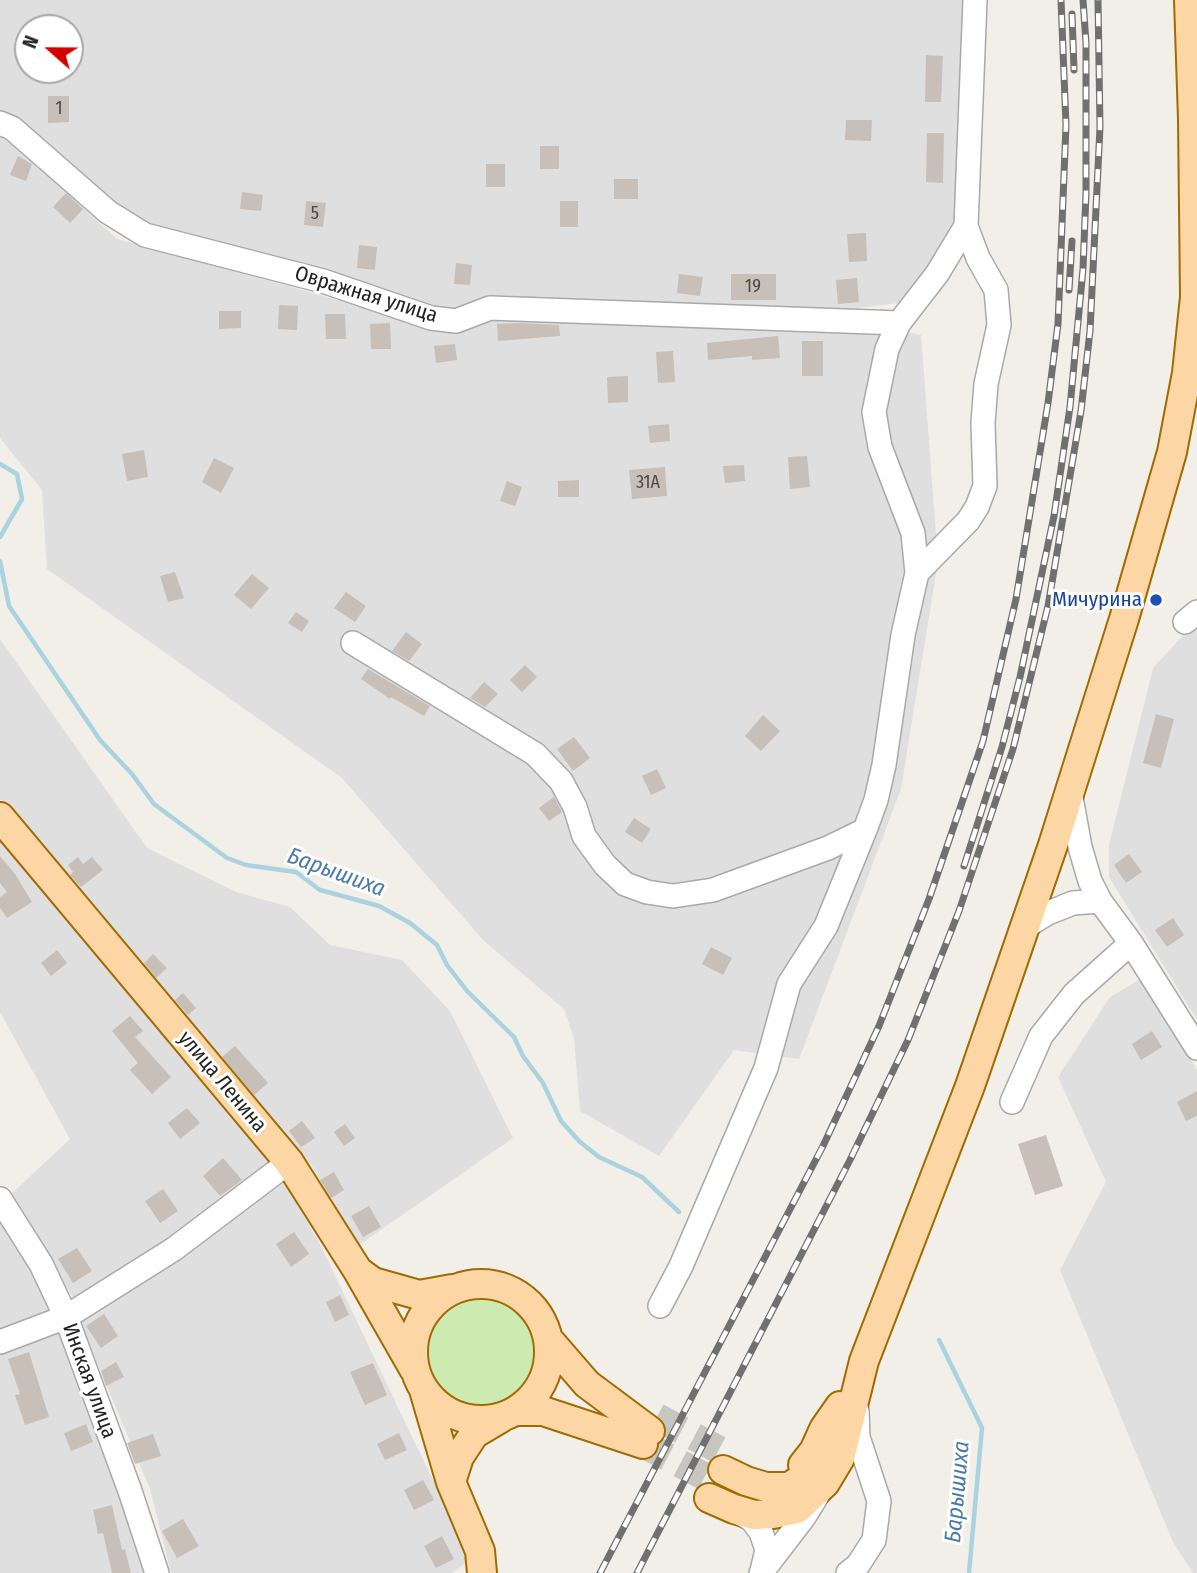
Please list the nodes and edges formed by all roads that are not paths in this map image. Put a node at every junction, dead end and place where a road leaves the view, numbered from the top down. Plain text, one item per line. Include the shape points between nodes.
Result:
1 (975, 0) edge
2 (1189, 0) edge
3 (0, 123) edge
4 (966, 226) junction
5 (899, 323) junction
6 (917, 573) junction
7 (353, 643) dead end
8 (1070, 792) junction
9 (0, 817) edge
10 (865, 830) junction
11 (1100, 901) junction
12 (1025, 927) junction
13 (1131, 943) junction
14 (1197, 1048) edge
15 (1012, 1102) dead end
16 (289, 1162) junction
17 (0, 1199) edge
18 (358, 1271) junction
19 (452, 1289) junction
20 (660, 1306) dead end
21 (66, 1317) junction
22 (548, 1339) junction
23 (0, 1342) edge
24 (419, 1379) junction
25 (852, 1392) junction
26 (511, 1413) junction
27 (451, 1482) junction
28 (723, 1483) junction
29 (825, 1483) junction
30 (761, 1572) edge
31 (156, 1573) edge
32 (482, 1573) edge
33 (848, 1573) edge

1 - 4 street
2 - 8 main road via 1195,296 1187,373 1172,452
3 - 5 street, Овражная улица via 12,128 108,212 145,235 323,281 431,318 456,321 491,308
4 - 5 street
4 - 6 street via 996,289 999,325 986,384 985,486 968,521
5 - 6 street via 887,349 874,412 880,447 913,533
6 - 10 street via 884,765
7 - 10 street via 535,754 561,781 584,836 625,884 673,896 713,890
8 - 11 street via 1080,847
8 - 12 main road
9 - 16 main road, улица Ленина
10 - 20 street via 827,926 789,984 766,1068
11 - 12 street via 1073,903
11 - 13 street
12 - 25 main road via 970,1086
13 - 14 street
13 - 15 street via 1073,995 1041,1036
16 - 18 main road, улица Ленина
16 - 21 street via 174,1249
17 - 21 street, Инская улица via 41,1264
18 - 19 main road via 373,1282 419,1295
18 - 24 main road, улица Ленина
19 - 22 main road via 475,1283 499,1285 519,1294 535,1309
19 - 24 main road via 433,1303 419,1322 412,1345
21 - 23 street
21 - 31 street, Инская улица
22 - 26 main road via 547,1370 538,1390
22 - 26 main road via 587,1384 647,1438 543,1411
24 - 26 main road via 441,1408 462,1418 484,1420
24 - 27 main road, улица Ленина
25 - 28 main road via 832,1454 811,1483 788,1497 758,1501 737,1495
25 - 29 main road via 840,1458
25 - 33 street via 858,1437 879,1502 874,1540
26 - 27 main road via 474,1434 459,1457
27 - 32 main road, улица Ленина via 480,1551
28 - 29 main road via 754,1514 797,1509
28 - 30 street via 761,1532 767,1550
29 - 30 street

